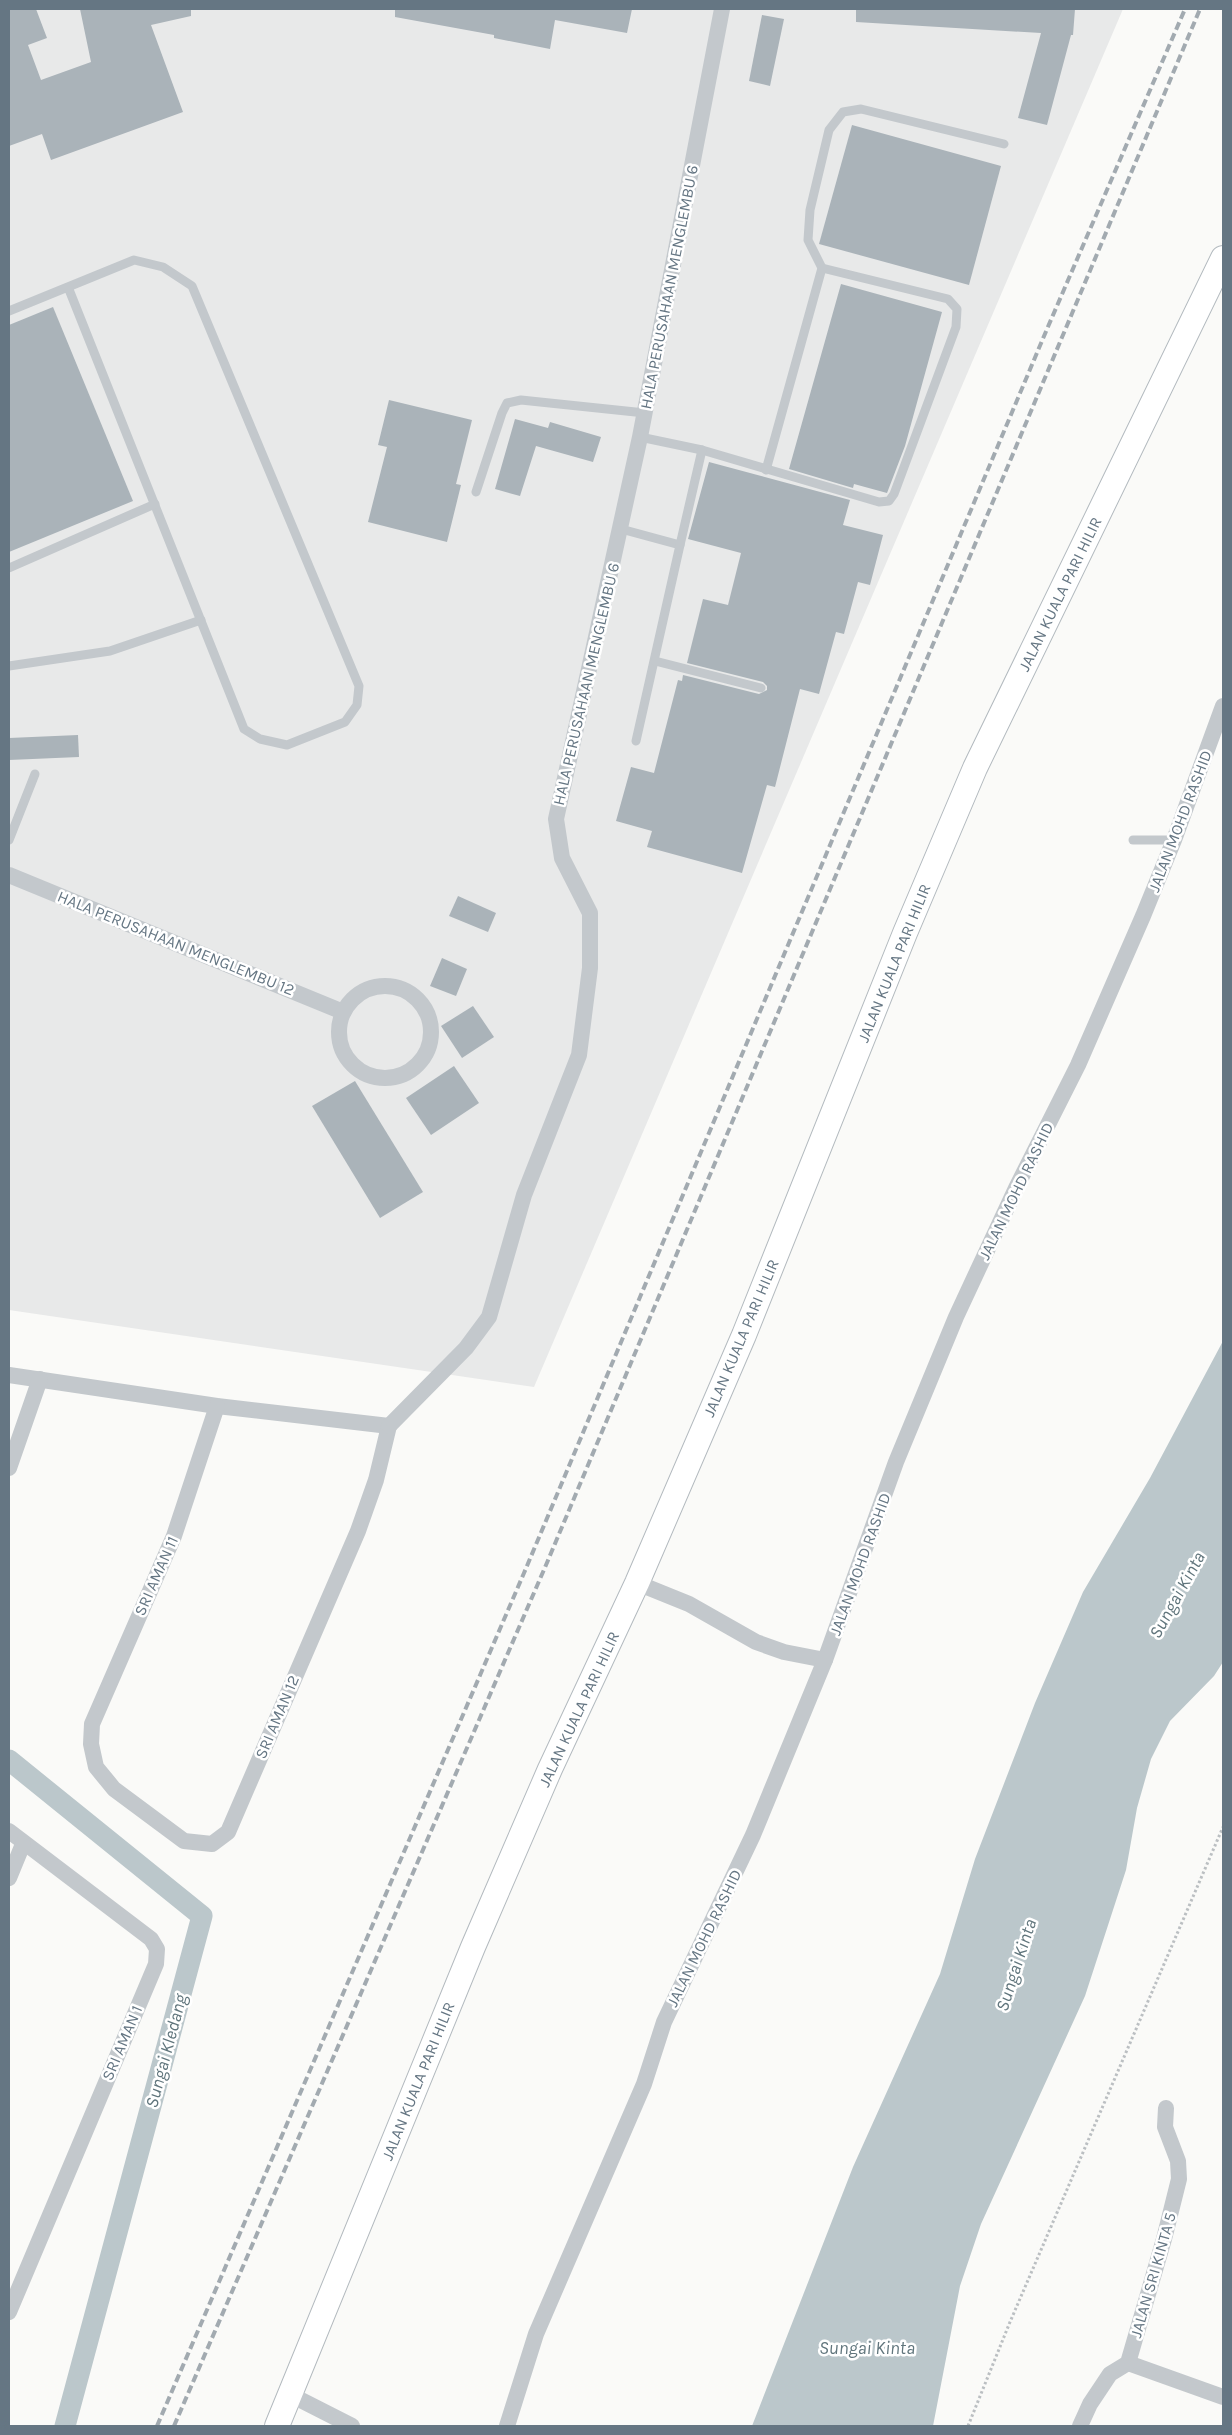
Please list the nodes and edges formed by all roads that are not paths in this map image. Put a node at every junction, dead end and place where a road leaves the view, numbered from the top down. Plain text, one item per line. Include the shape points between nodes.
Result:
1 (722, 9) edge
2 (1004, 144) dead end
3 (1223, 258) edge
4 (822, 268) junction
5 (68, 287) junction
6 (9, 310) edge
7 (645, 413) junction
8 (640, 437) junction
9 (702, 450) junction
10 (766, 470) junction
11 (476, 492) dead end
12 (155, 504) junction
13 (622, 529) junction
14 (680, 545) junction
15 (9, 568) edge
16 (201, 620) junction
17 (655, 661) junction
18 (9, 666) edge
19 (761, 688) dead end
20 (1223, 706) edge
21 (636, 742) dead end
22 (35, 774) dead end
23 (9, 840) edge
24 (1133, 840) dead end
25 (1174, 840) junction
26 (9, 875) edge
27 (343, 1012) junction
28 (9, 1375) edge
29 (40, 1379) junction
30 (217, 1406) junction
31 (389, 1426) junction
32 (9, 1468) edge
33 (637, 1583) junction
34 (825, 1660) junction
35 (91, 1744) joint
36 (9, 1831) edge
37 (23, 1844) junction
38 (9, 1878) edge
39 (1166, 2108) dead end
40 (9, 2312) edge
41 (1128, 2364) junction
42 (289, 2394) junction
43 (1223, 2397) edge
44 (277, 2426) edge
45 (352, 2426) edge
46 (507, 2426) edge
47 (1080, 2426) edge

1 - 7 street, HALA PERUSAHAAN MENGLEMBU 6
2 - 4 lane via 861,109 843,112 829,130 810,210 808,240
3 - 33 street, JALAN KUALA PARI HILIR via 975,768 905,933 744,1335
4 - 10 lane
4 - 10 lane via 948,299 957,310 956,327 889,501 879,502
5 - 6 lane
5 - 12 lane
5 - 16 lane via 134,260 163,267 192,286 359,686 357,706 345,722 287,744 260,739 244,729
7 - 8 street, HALA PERUSAHAAN MENGLEMBU 6
7 - 11 lane via 521,400 507,403
8 - 9 lane
8 - 13 street, HALA PERUSAHAAN MENGLEMBU 6
9 - 10 lane
9 - 14 lane
12 - 15 lane
12 - 16 lane
13 - 14 lane
13 - 31 street, HALA PERUSAHAAN MENGLEMBU 6 via 556,819 562,858 590,913 590,968 579,1055 524,1195 489,1317 466,1348
14 - 17 lane
16 - 18 lane via 110,651
17 - 19 lane
17 - 21 lane
20 - 25 street, JALAN MOHD RASHID
22 - 23 lane
24 - 25 lane
25 - 34 street, JALAN MOHD RASHID via 1078,1065 956,1317 896,1462
26 - 27 street, HALA PERUSAHAAN MENGLEMBU 12
27 - 27 street via 358,994 366,991 381,986 405,990 424,1005 432,1028 428,1051 412,1070 389,1078 365,1074 347,1059 344,1051 339,1036
28 - 29 street
29 - 30 street
29 - 32 street
30 - 31 street
30 - 35 street, SRI AMAN 11 via 174,1536 92,1724
31 - 35 street, SRI AMAN 12 via 376,1480 358,1531 228,1832 212,1844 184,1841 114,1789 96,1767
33 - 34 street via 689,1604 756,1642 784,1652
33 - 42 street, JALAN KUALA PARI HILIR via 477,1938
34 - 46 street, JALAN MOHD RASHID via 753,1835 664,2022 644,2084 536,2334
36 - 37 street, SRI AMAN 1
37 - 38 street
37 - 40 street, SRI AMAN 1 via 151,1938 157,1949 156,1964
39 - 41 street, JALAN SRI KINTA 5 via 1166,2127 1178,2161 1179,2179
41 - 43 street
41 - 47 street via 1110,2374
42 - 44 street, JALAN KUALA PARI HILIR
42 - 45 street

